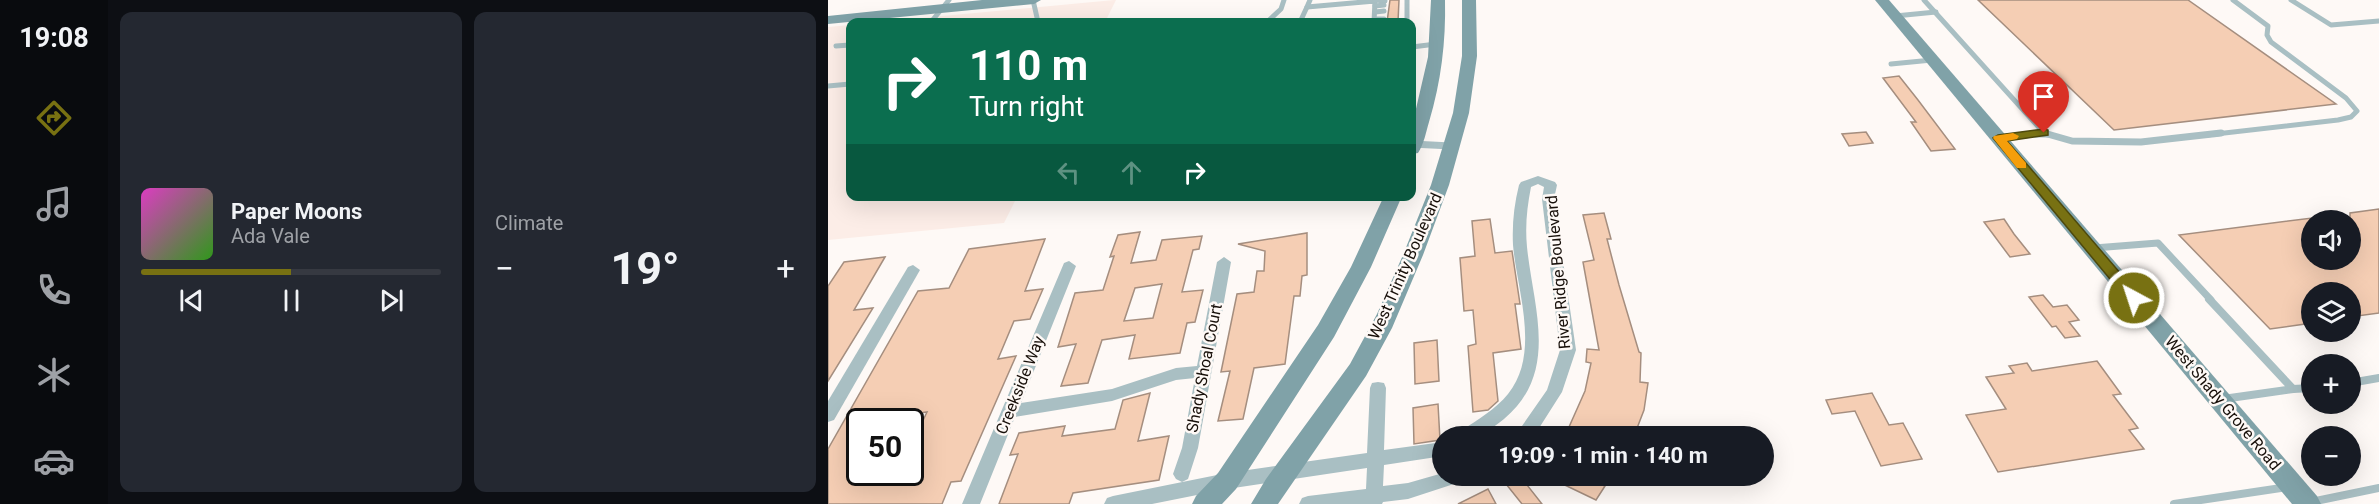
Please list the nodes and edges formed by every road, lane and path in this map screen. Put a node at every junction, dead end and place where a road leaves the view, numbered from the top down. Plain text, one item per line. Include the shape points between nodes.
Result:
1 (916, 0) edge
2 (1033, 0) edge
3 (1284, 0) edge
4 (1310, 0) edge
5 (1438, 0) edge
6 (1469, 0) edge
7 (1882, 0) edge
8 (1924, 0) edge
9 (2233, 0) edge
10 (2291, 0) edge
11 (946, 3) edge
12 (1406, 4) edge
13 (1375, 5) edge
14 (1384, 6) edge
15 (1306, 7) junction
16 (1399, 7) dead end
17 (828, 8) edge
18 (1936, 12) junction
19 (1895, 16) junction
20 (934, 18) edge
21 (1037, 18) edge
22 (1271, 18) edge
23 (1302, 18) edge
24 (828, 20) edge
25 (2379, 21) edge
26 (1436, 44) junction
27 (846, 45) edge
28 (836, 46) dead end
29 (1416, 46) edge
30 (1932, 60) junction
31 (1891, 64) dead end
32 (846, 84) edge
33 (828, 86) edge
34 (2044, 133) junction
35 (1416, 135) edge
36 (1998, 138) junction
37 (1416, 146) edge
38 (1454, 146) junction
39 (1391, 201) edge
40 (2091, 248) junction
41 (1224, 262) dead end
42 (1069, 266) dead end
43 (913, 270) dead end
44 (1204, 371) junction
45 (2379, 378) edge
46 (2361, 381) edge
47 (1378, 388) dead end
48 (2293, 389) junction
49 (2301, 389) edge
50 (2220, 400) junction
51 (1009, 411) junction
52 (828, 415) edge
53 (1481, 426) edge
54 (1530, 426) edge
55 (1432, 451) edge
56 (1375, 460) junction
57 (1283, 473) junction
58 (1182, 474) dead end
59 (1227, 481) junction
60 (1432, 484) edge
61 (2379, 488) edge
62 (2302, 498) edge
63 (1374, 500) edge
64 (971, 504) edge
65 (1113, 504) edge
66 (1205, 504) edge
67 (1264, 504) edge
68 (1308, 504) edge
69 (2174, 504) edge

1 - 17 main road
2 - 11 main road
2 - 21 lane
3 - 22 lane
4 - 15 lane
5 - 26 main road
6 - 38 main road, West Trinity Boulevard via 1469,65
7 - 19 main road, West Shady Grove Road
8 - 18 lane
9 - 34 lane via 2268,26 2271,42 2358,111 2338,120 2175,139 2072,141
10 - 25 lane via 2331,25
11 - 20 lane
11 - 24 main road
12 - 16 lane
13 - 14 lane
13 - 14 lane
13 - 15 lane
15 - 23 lane
18 - 19 lane
18 - 34 lane
19 - 30 main road, West Shady Grove Road
26 - 29 lane
26 - 35 main road via 1426,108
27 - 28 lane
30 - 31 lane
30 - 36 main road, West Shady Grove Road
32 - 33 lane
34 - 36 lane
36 - 40 main road, West Shady Grove Road
37 - 38 lane
38 - 57 main road, West Trinity Boulevard via 1428,219 1385,318 1358,369
39 - 59 main road via 1326,331
40 - 48 lane via 2158,243
40 - 50 main road, West Shady Grove Road
41 - 44 street, Shady Shoal Court
42 - 51 street, Creekside Way
43 - 52 street
44 - 51 street via 1176,374 1112,395
44 - 58 street, Shady Shoal Court
45 - 46 lane
47 - 56 street
48 - 49 lane
48 - 50 lane
50 - 62 main road, West Shady Grove Road
51 - 64 street, Creekside Way
53 - 54 street, River Ridge Boulevard via 1519,392 1531,359 1533,322 1519,227 1525,185 1538,180 1551,185 1548,199 1568,350 1554,392
55 - 56 street
56 - 57 street
56 - 63 street
57 - 59 street
57 - 67 main road, West Trinity Boulevard
59 - 65 street
59 - 66 main road
60 - 63 street
61 - 62 lane
62 - 69 lane
63 - 68 street

